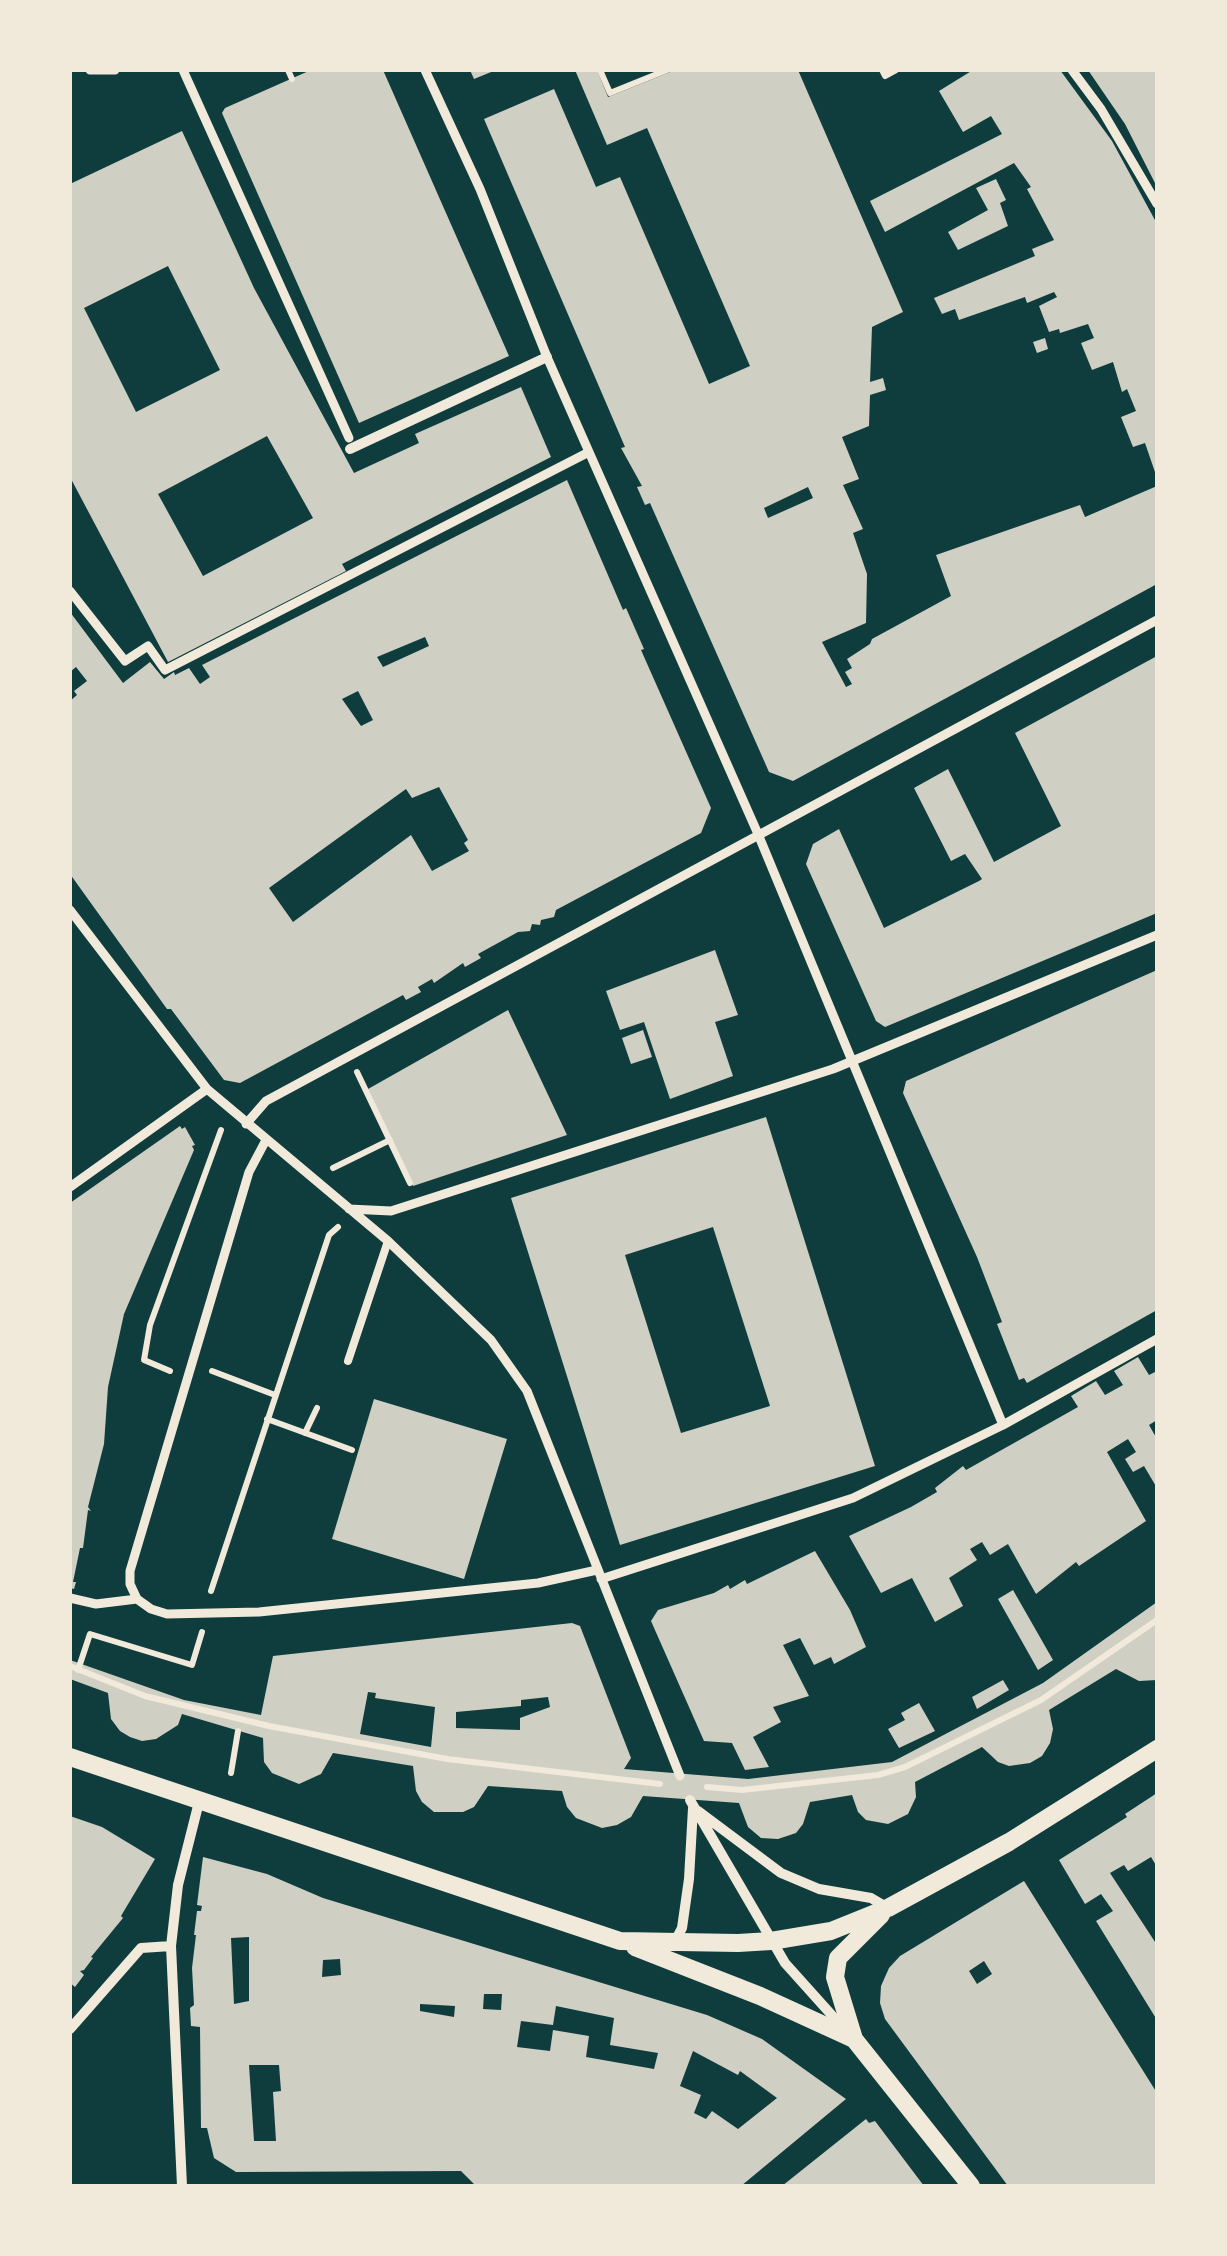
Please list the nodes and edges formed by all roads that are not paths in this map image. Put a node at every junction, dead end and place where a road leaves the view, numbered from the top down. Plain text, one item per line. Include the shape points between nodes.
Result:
1 (90, 70) edge
2 (115, 70) edge
3 (183, 70) edge
4 (425, 70) edge
5 (1072, 70) edge
6 (1157, 204) edge
7 (547, 357) junction
8 (350, 443) joint
9 (589, 452) junction
10 (70, 590) edge
11 (1157, 620) edge
12 (758, 834) junction
13 (70, 910) edge
14 (1157, 935) edge
15 (855, 1062) junction
16 (207, 1088) junction
17 (246, 1124) junction
18 (266, 1140) junction
19 (70, 1187) edge
20 (351, 1211) junction
21 (388, 1241) junction
22 (1157, 1339) edge
23 (348, 1362) dead end
24 (1003, 1425) junction
25 (599, 1574) junction
26 (70, 1598) edge
27 (137, 1599) junction
28 (1157, 1749) edge
29 (70, 1757) edge
30 (680, 1776) dead end
31 (199, 1802) junction
32 (692, 1804) junction
33 (888, 1908) junction
34 (620, 1941) junction
35 (771, 1942) junction
36 (674, 1943) junction
37 (171, 1946) junction
38 (70, 2029) edge
39 (854, 2039) junction
40 (182, 2186) edge
41 (971, 2186) edge

1 - 2 street
3 - 8 street
4 - 7 street
5 - 6 street
7 - 8 street
7 - 9 street
9 - 10 street via 165,670 148,646 125,661
9 - 12 street
11 - 12 street
12 - 15 street
12 - 17 street via 266,1100
13 - 16 street
14 - 15 street
15 - 20 street via 391,1212
15 - 24 street
16 - 17 street
16 - 19 street
17 - 18 street
18 - 20 street
18 - 27 street via 249,1172 130,1571
20 - 21 street
21 - 23 lane
21 - 25 street via 491,1340 526,1390
22 - 24 street
24 - 25 street via 852,1498
25 - 27 street via 259,1612 167,1614
25 - 30 street
26 - 27 street via 96,1604
28 - 33 street
29 - 31 street
31 - 34 street
31 - 37 street
32 - 33 street via 781,1873
32 - 35 street
32 - 36 street via 689,1879
33 - 35 street via 831,1931
33 - 39 street via 838,1958 835,1978
34 - 36 street
34 - 39 street
35 - 36 street
35 - 39 street
37 - 38 street via 141,1948
37 - 40 street
39 - 41 street

